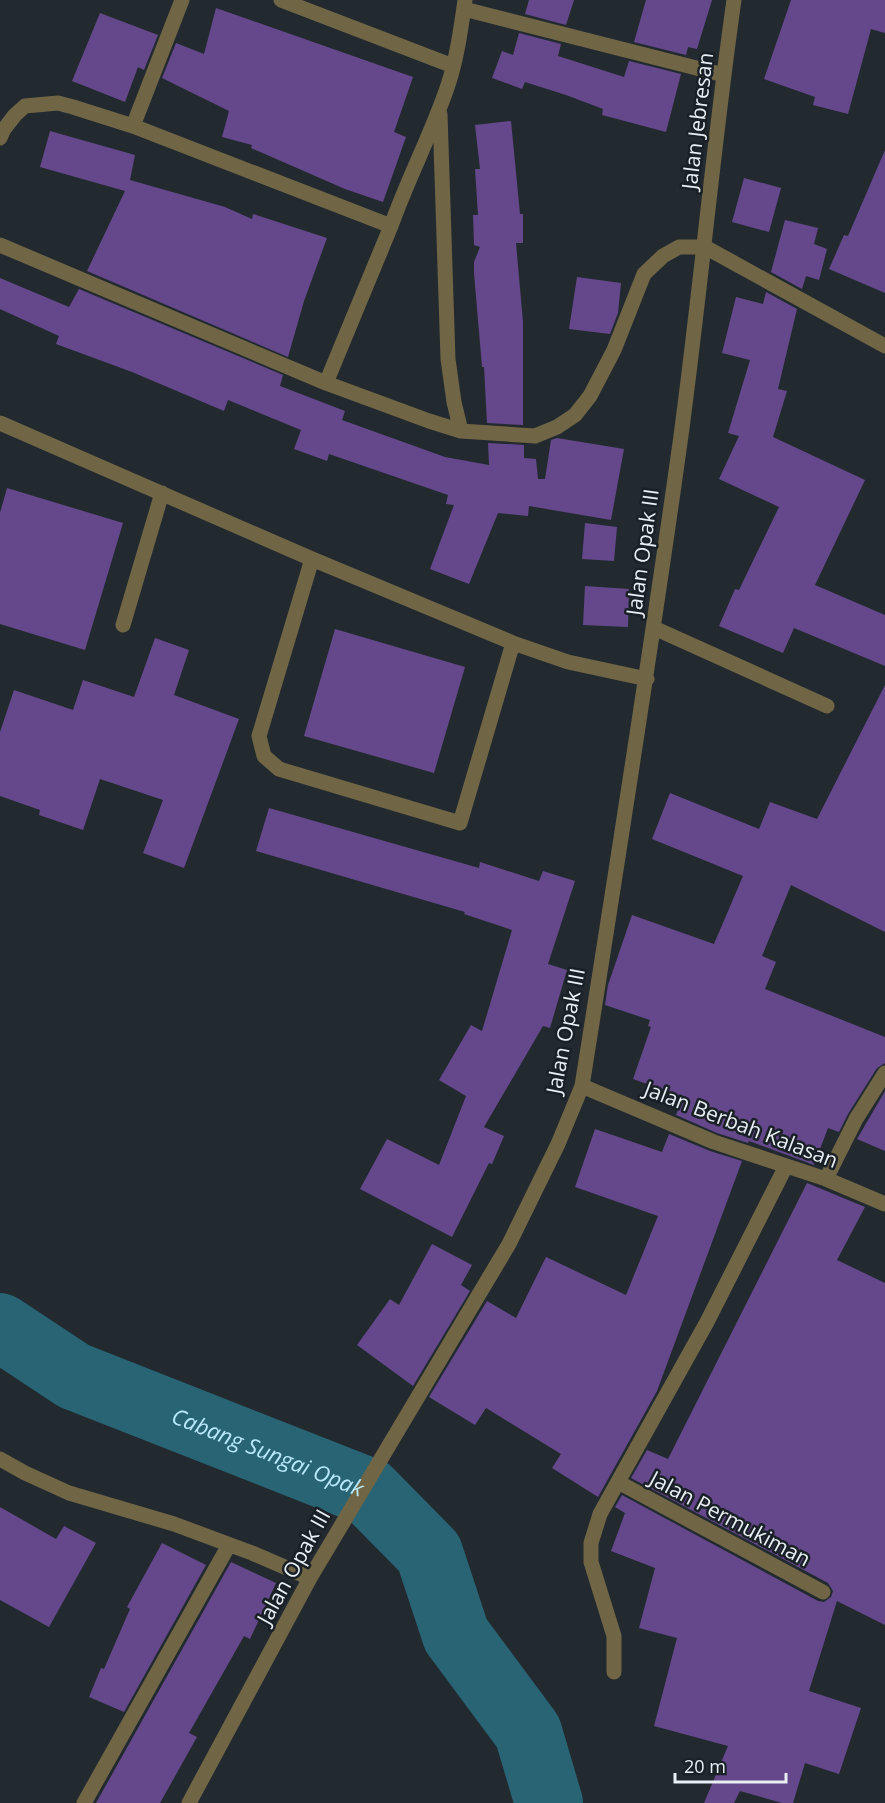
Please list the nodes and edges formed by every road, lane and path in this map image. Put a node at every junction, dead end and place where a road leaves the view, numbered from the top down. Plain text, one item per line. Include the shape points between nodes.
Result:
1 (182, 0) edge
2 (281, 0) edge
3 (734, 0) edge
4 (464, 4) edge
5 (453, 66) junction
6 (724, 75) junction
7 (440, 108) junction
8 (133, 126) junction
9 (0, 138) edge
10 (391, 226) junction
11 (0, 244) edge
12 (705, 247) junction
13 (885, 346) edge
14 (326, 383) junction
15 (0, 423) edge
16 (461, 431) junction
17 (162, 493) junction
18 (312, 559) junction
19 (123, 625) dead end
20 (654, 628) junction
21 (513, 643) junction
22 (647, 679) junction
23 (826, 706) dead end
24 (885, 1073) edge
25 (582, 1086) junction
26 (786, 1166) junction
27 (826, 1179) junction
28 (885, 1203) edge
29 (0, 1459) edge
30 (618, 1482) junction
31 (229, 1545) junction
32 (310, 1578) junction
33 (824, 1592) dead end
34 (614, 1672) dead end
35 (84, 1803) edge
36 (189, 1803) edge

1 - 8 street
2 - 5 street
3 - 6 street, Jalan Jebresan
4 - 5 street
4 - 6 street
5 - 7 street
6 - 12 street, Jalan Jebresan
7 - 10 street
7 - 16 street via 448,359
8 - 9 street via 73,106 42,104 25,106
8 - 10 street
10 - 14 street
11 - 14 street
12 - 13 street
12 - 16 street via 679,247 644,274 614,350 590,396 557,428 535,436
12 - 20 street, Jalan Opak III
14 - 16 street
15 - 17 street
17 - 18 street
17 - 19 street
18 - 21 street
18 - 21 street via 259,736 264,756 279,769 460,823
20 - 22 street, Jalan Opak III
20 - 23 street
21 - 22 street via 568,662
22 - 25 street, Jalan Opak III
24 - 27 street
25 - 26 street, Jalan Berbah Kalasan via 714,1142
25 - 32 street, Jalan Opak III via 509,1244
26 - 27 street, Jalan Berbah Kalasan
26 - 30 street via 707,1322
27 - 28 street, Jalan Berbah Kalasan
29 - 31 street via 69,1493
30 - 33 street, Jalan Permukiman
30 - 34 street via 600,1514 591,1542 591,1562 614,1636
31 - 32 street
31 - 35 street
32 - 36 street, Jalan Opak III

